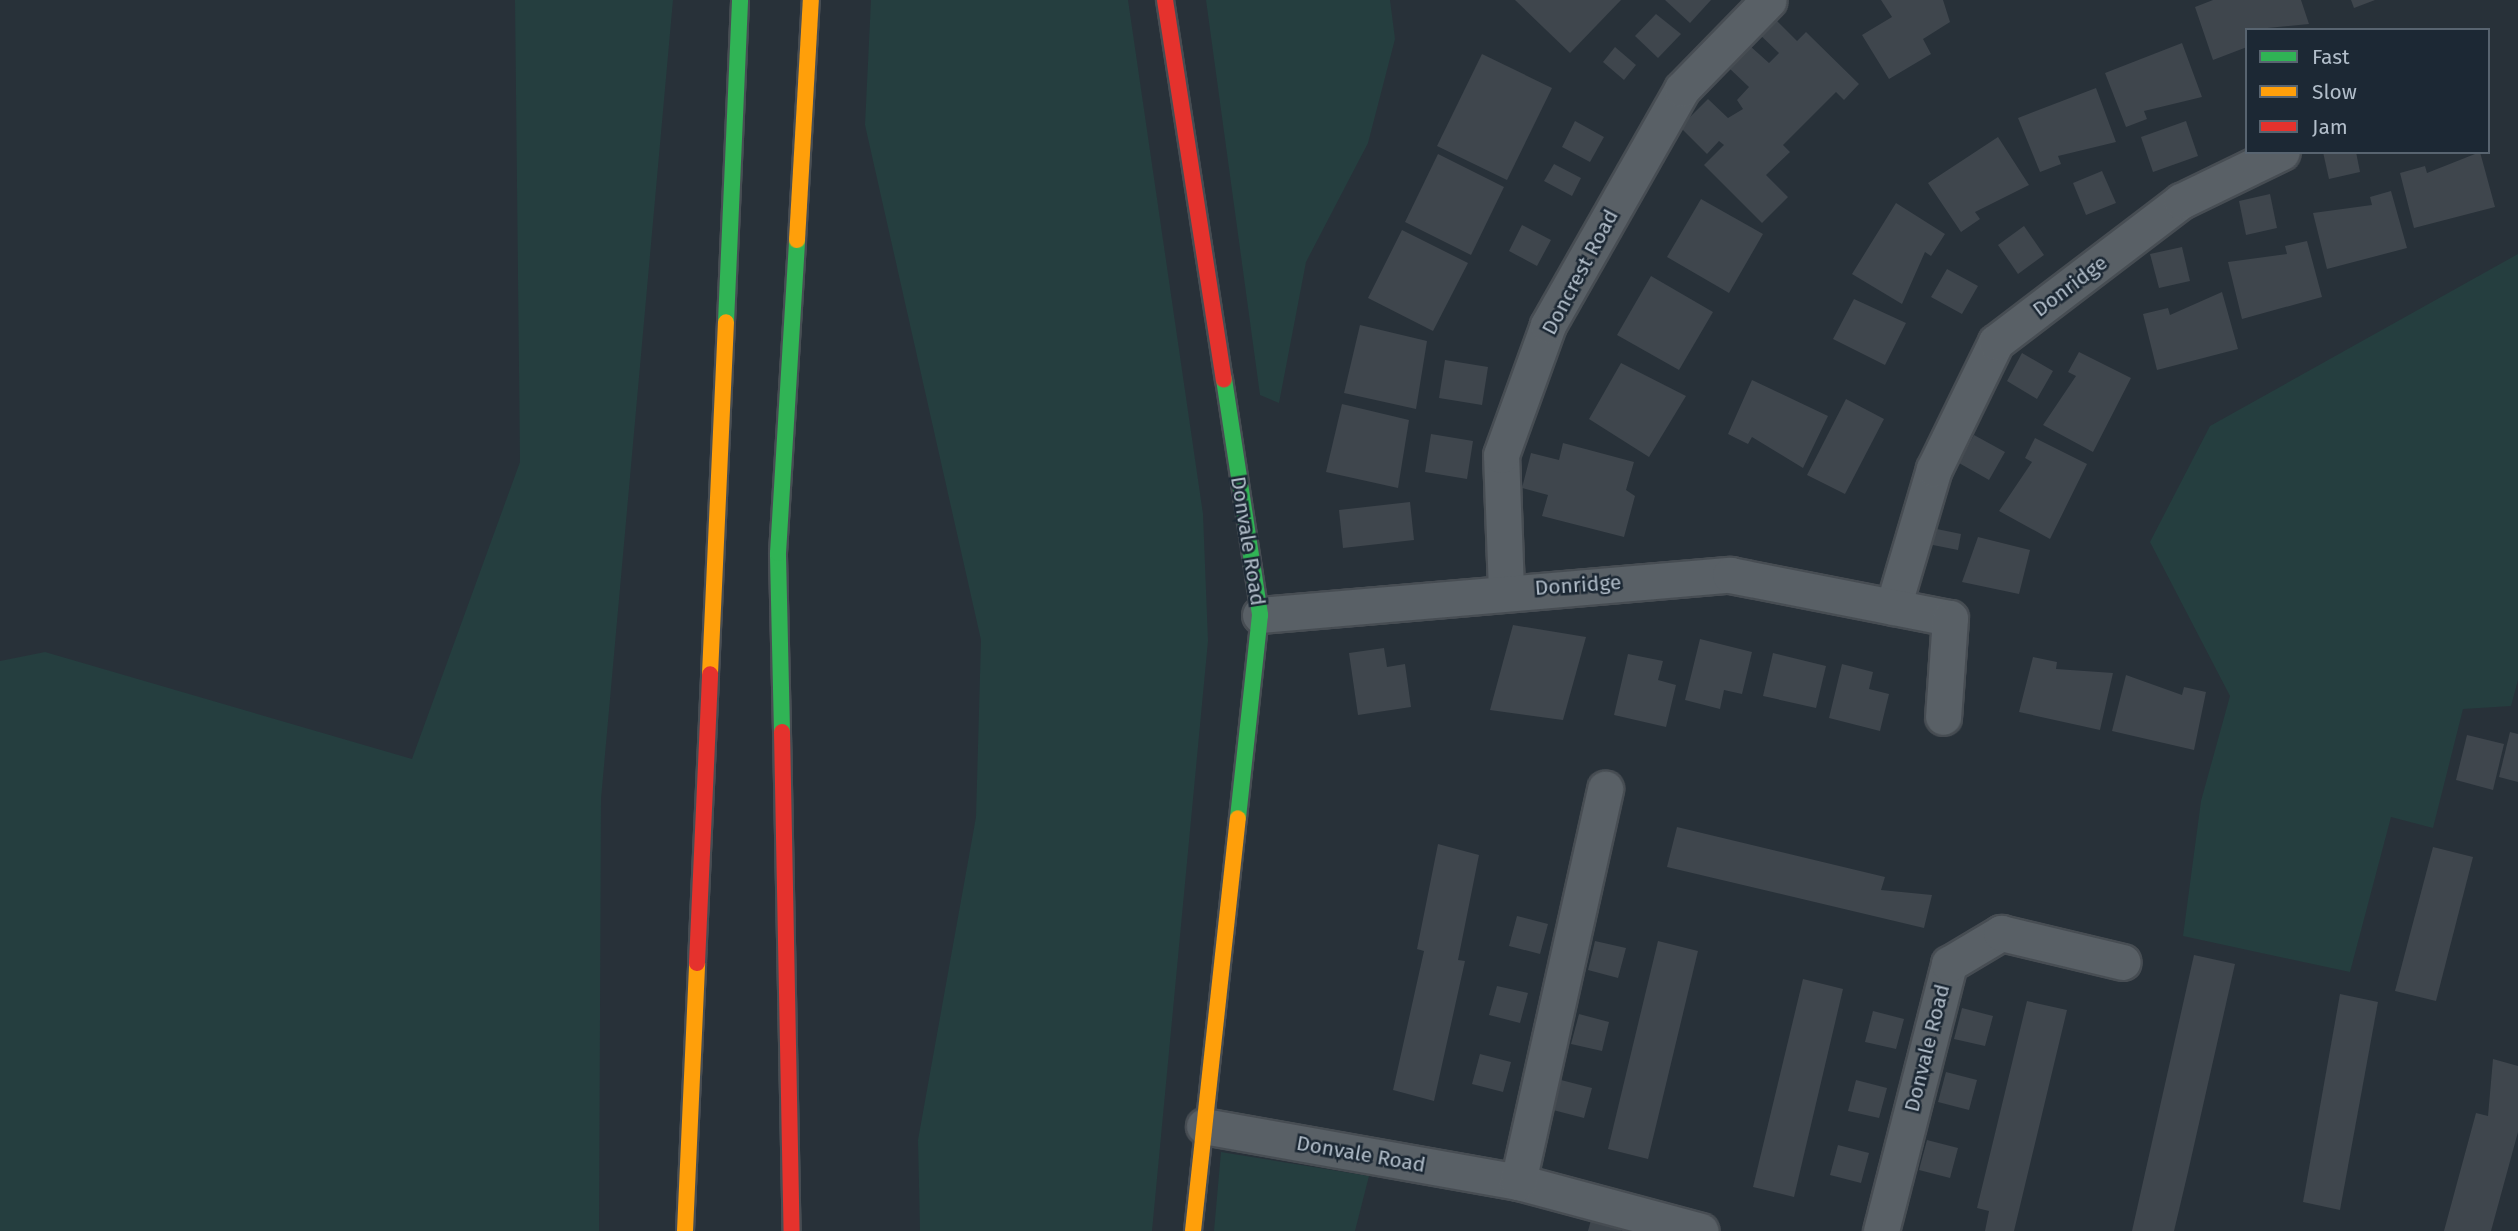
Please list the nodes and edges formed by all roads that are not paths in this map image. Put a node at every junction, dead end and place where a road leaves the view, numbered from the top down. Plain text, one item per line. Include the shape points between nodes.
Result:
1 (740, 0) edge
2 (811, 0) edge
3 (1165, 0) edge
4 (1769, 0) edge
5 (2278, 154) edge
6 (1506, 590) junction
7 (1894, 607) junction
8 (1260, 615) junction
9 (1943, 717) dead end
10 (1605, 788) dead end
11 (2123, 962) dead end
12 (1204, 1126) junction
13 (1518, 1182) junction
14 (685, 1230) edge
15 (792, 1231) edge
16 (1193, 1231) edge
17 (1701, 1231) edge
18 (1881, 1231) edge

1 - 14 main road
2 - 15 main road via 778,553
3 - 8 main road, Donvale Road
4 - 6 street, Doncrest Road via 1682,89 1548,325 1501,455
5 - 7 street, Donridge via 2181,201 1996,342 1934,469
6 - 7 street, Donridge via 1730,575
6 - 8 street, Donridge
7 - 9 street, Donridge via 1950,618
8 - 12 main road, Donvale Road
10 - 13 street
11 - 18 street, Donvale Road via 2001,933 1949,964
12 - 13 street, Donvale Road
12 - 16 main road, Donvale Road
13 - 17 street, Donvale Road

